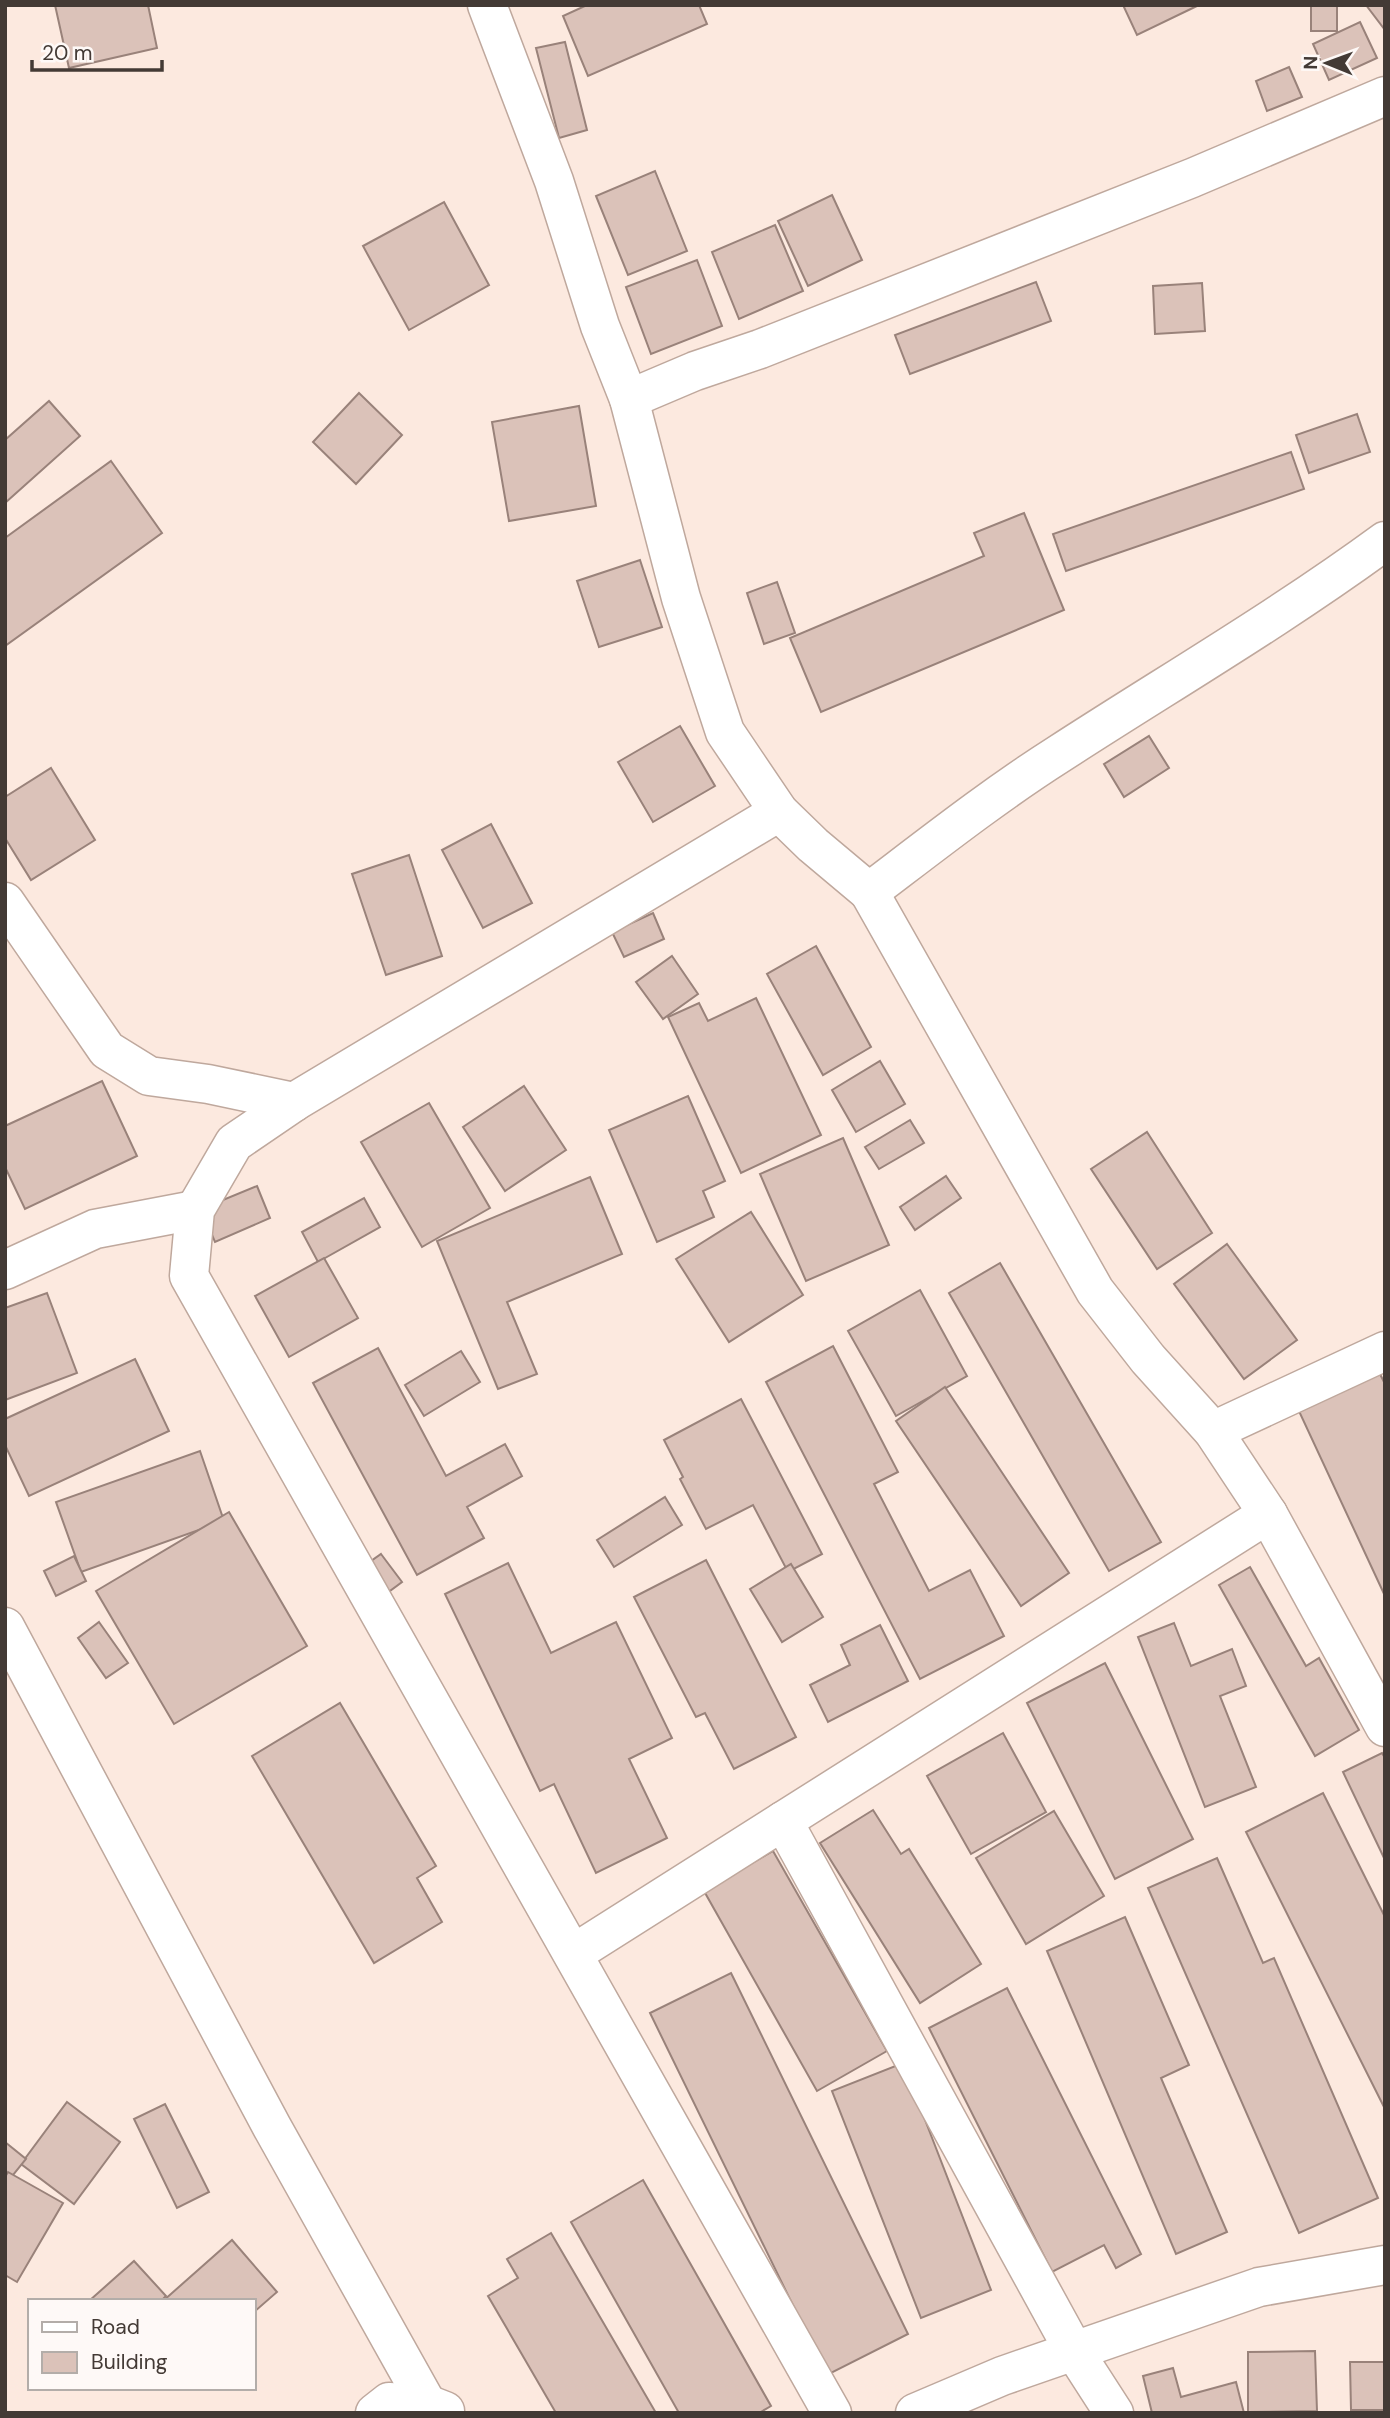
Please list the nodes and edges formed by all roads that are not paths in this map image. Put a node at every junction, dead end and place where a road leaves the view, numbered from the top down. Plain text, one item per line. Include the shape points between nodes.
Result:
1 (487, 5) edge
2 (1385, 96) edge
3 (629, 400) junction
4 (1385, 541) edge
5 (779, 812) junction
6 (869, 892) junction
7 (5, 902) edge
8 (294, 1102) junction
9 (195, 1210) junction
10 (5, 1270) edge
11 (1385, 1351) edge
12 (1213, 1431) junction
13 (1268, 1514) junction
14 (5, 1627) edge
15 (1385, 1727) edge
16 (783, 1821) junction
17 (573, 1954) junction
18 (1385, 2265) edge
19 (1074, 2351) junction
20 (439, 2408) edge
21 (375, 2413) edge
22 (832, 2413) edge
23 (915, 2413) edge
24 (1114, 2413) edge

1 - 3 street via 554,181
2 - 3 street via 1192,178
3 - 5 street via 681,598 725,732
4 - 6 street via 1057,755
5 - 6 street
5 - 8 street
6 - 12 street via 1096,1291 1148,1359
7 - 8 street via 107,1050 149,1076
8 - 9 street via 234,1143
9 - 10 street via 95,1229
9 - 17 street via 189,1276
11 - 12 street
12 - 13 street
13 - 15 street
13 - 16 street
14 - 20 street via 272,2127
16 - 17 street
16 - 19 street
17 - 22 street
18 - 19 street via 1259,2287
19 - 23 street
19 - 24 street
20 - 21 street via 389,2402

